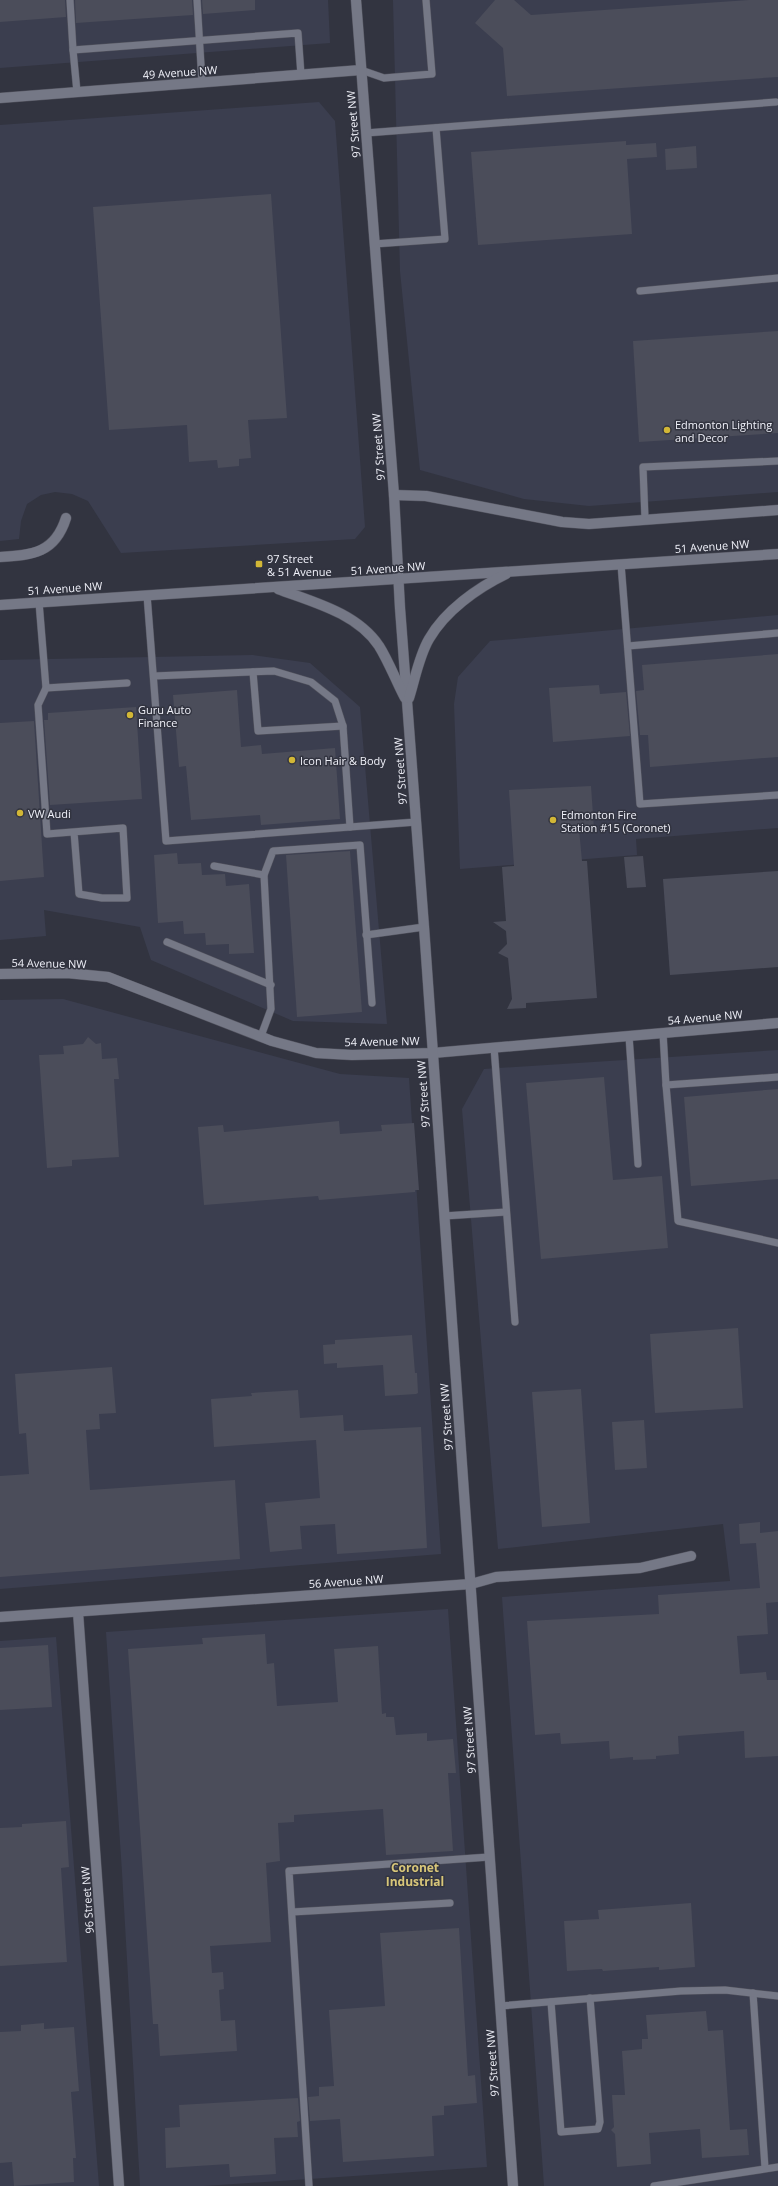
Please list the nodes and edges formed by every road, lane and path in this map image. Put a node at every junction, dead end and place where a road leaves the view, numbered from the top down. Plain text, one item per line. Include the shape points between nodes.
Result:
1 (70, 0) edge
2 (197, 0) edge
3 (356, 0) edge
4 (426, 0) edge
5 (200, 41) junction
6 (73, 50) junction
7 (361, 70) junction
8 (301, 75) junction
9 (202, 82) junction
10 (77, 92) junction
11 (0, 98) edge
12 (776, 102) dead end
13 (436, 128) junction
14 (366, 133) junction
15 (374, 244) junction
16 (778, 278) edge
17 (640, 291) dead end
18 (778, 461) edge
19 (394, 495) junction
20 (778, 510) edge
21 (66, 518) dead end
22 (645, 519) junction
23 (778, 554) edge
24 (0, 557) edge
25 (621, 564) junction
26 (512, 572) junction
27 (398, 579) junction
28 (274, 587) junction
29 (147, 595) junction
30 (39, 602) junction
31 (0, 605) edge
32 (778, 633) edge
33 (628, 646) junction
34 (253, 672) junction
35 (154, 676) junction
36 (127, 683) dead end
37 (46, 688) junction
38 (407, 704) junction
39 (343, 726) junction
40 (778, 796) edge
41 (416, 822) junction
42 (350, 827) junction
43 (74, 832) junction
44 (214, 866) dead end
45 (264, 875) junction
46 (424, 927) junction
47 (366, 935) junction
48 (167, 942) dead end
49 (0, 974) edge
50 (271, 985) junction
51 (372, 1003) dead end
52 (778, 1023) edge
53 (663, 1033) junction
54 (261, 1036) junction
55 (628, 1036) junction
56 (494, 1047) junction
57 (432, 1053) junction
58 (778, 1077) edge
59 (666, 1085) junction
60 (638, 1164) dead end
61 (506, 1212) junction
62 (444, 1216) junction
63 (778, 1243) edge
64 (515, 1322) dead end
65 (691, 1556) dead end
66 (470, 1584) junction
67 (78, 1612) junction
68 (0, 1617) edge
69 (489, 1857) junction
70 (450, 1903) dead end
71 (292, 1912) junction
72 (753, 1993) junction
73 (778, 1996) edge
74 (590, 1998) junction
75 (550, 2002) junction
76 (500, 2006) junction
77 (778, 2167) edge
78 (765, 2168) junction
79 (119, 2186) edge
80 (309, 2186) edge
81 (513, 2186) edge
82 (654, 2186) edge

1 - 6 lane
2 - 5 lane
3 - 7 street, 97 Street NW
4 - 7 lane via 432,74 384,78
5 - 6 lane
5 - 8 lane via 298,33
5 - 9 lane
6 - 10 lane
7 - 8 street, 49 Avenue NW
7 - 14 street, 97 Street NW
8 - 9 street, 49 Avenue NW
9 - 10 street, 49 Avenue NW
10 - 11 street, 49 Avenue NW
12 - 13 lane
13 - 14 lane
13 - 15 lane via 445,239
14 - 15 street, 97 Street NW
15 - 19 street, 97 Street NW
16 - 17 lane
18 - 22 lane via 643,467
19 - 22 street via 426,496 562,522 589,524
19 - 27 street, 97 Street NW
20 - 22 street
21 - 24 street via 61,534 47,548 19,556
23 - 25 street, 51 Avenue NW
25 - 26 street, 51 Avenue NW
25 - 33 lane
26 - 27 street, 51 Avenue NW
26 - 38 street via 491,582 441,622 425,647
27 - 28 street, 51 Avenue NW
27 - 38 street, 97 Street NW
28 - 29 street, 51 Avenue NW
28 - 38 street via 340,613 360,627 378,645
29 - 30 street, 51 Avenue NW
29 - 35 lane
30 - 31 street, 51 Avenue NW
30 - 37 lane
32 - 33 lane
33 - 40 lane via 640,804
34 - 35 lane
34 - 39 lane via 274,671 311,682 335,701
34 - 39 lane via 258,731
35 - 42 lane via 166,841
36 - 37 lane
37 - 43 lane via 38,705 47,834
38 - 41 street, 97 Street NW
39 - 42 lane
41 - 42 lane
41 - 46 street, 97 Street NW
43 - 43 lane via 123,828 127,898 102,898 79,894
44 - 45 lane
45 - 47 lane via 273,851 360,845
45 - 50 lane
46 - 47 lane
46 - 57 street, 97 Street NW
47 - 51 lane
48 - 50 lane
49 - 54 street, 54 Avenue NW via 67,973 108,977
50 - 54 lane via 271,1009
52 - 53 street, 54 Avenue NW
53 - 55 street, 54 Avenue NW
53 - 59 lane
54 - 57 street, 54 Avenue NW via 316,1053
55 - 56 street, 54 Avenue NW
55 - 60 lane
56 - 57 street, 54 Avenue NW
56 - 61 lane
57 - 62 street, 97 Street NW
58 - 59 lane
59 - 63 lane via 678,1221
61 - 62 lane
61 - 64 lane
62 - 66 street, 97 Street NW
65 - 66 street, 56 Avenue NW via 640,1568 496,1577
66 - 67 street, 56 Avenue NW
66 - 69 street, 97 Street NW
67 - 68 street, 56 Avenue NW
67 - 79 street, 96 Street NW
69 - 71 lane via 289,1871
69 - 76 street, 97 Street NW
70 - 71 lane
71 - 80 lane
72 - 73 lane
72 - 74 lane via 725,1990 681,1991
72 - 78 lane
74 - 75 lane
74 - 75 lane via 600,2122 598,2129 561,2132
75 - 76 lane
76 - 81 street, 97 Street NW
77 - 78 lane
78 - 82 lane

